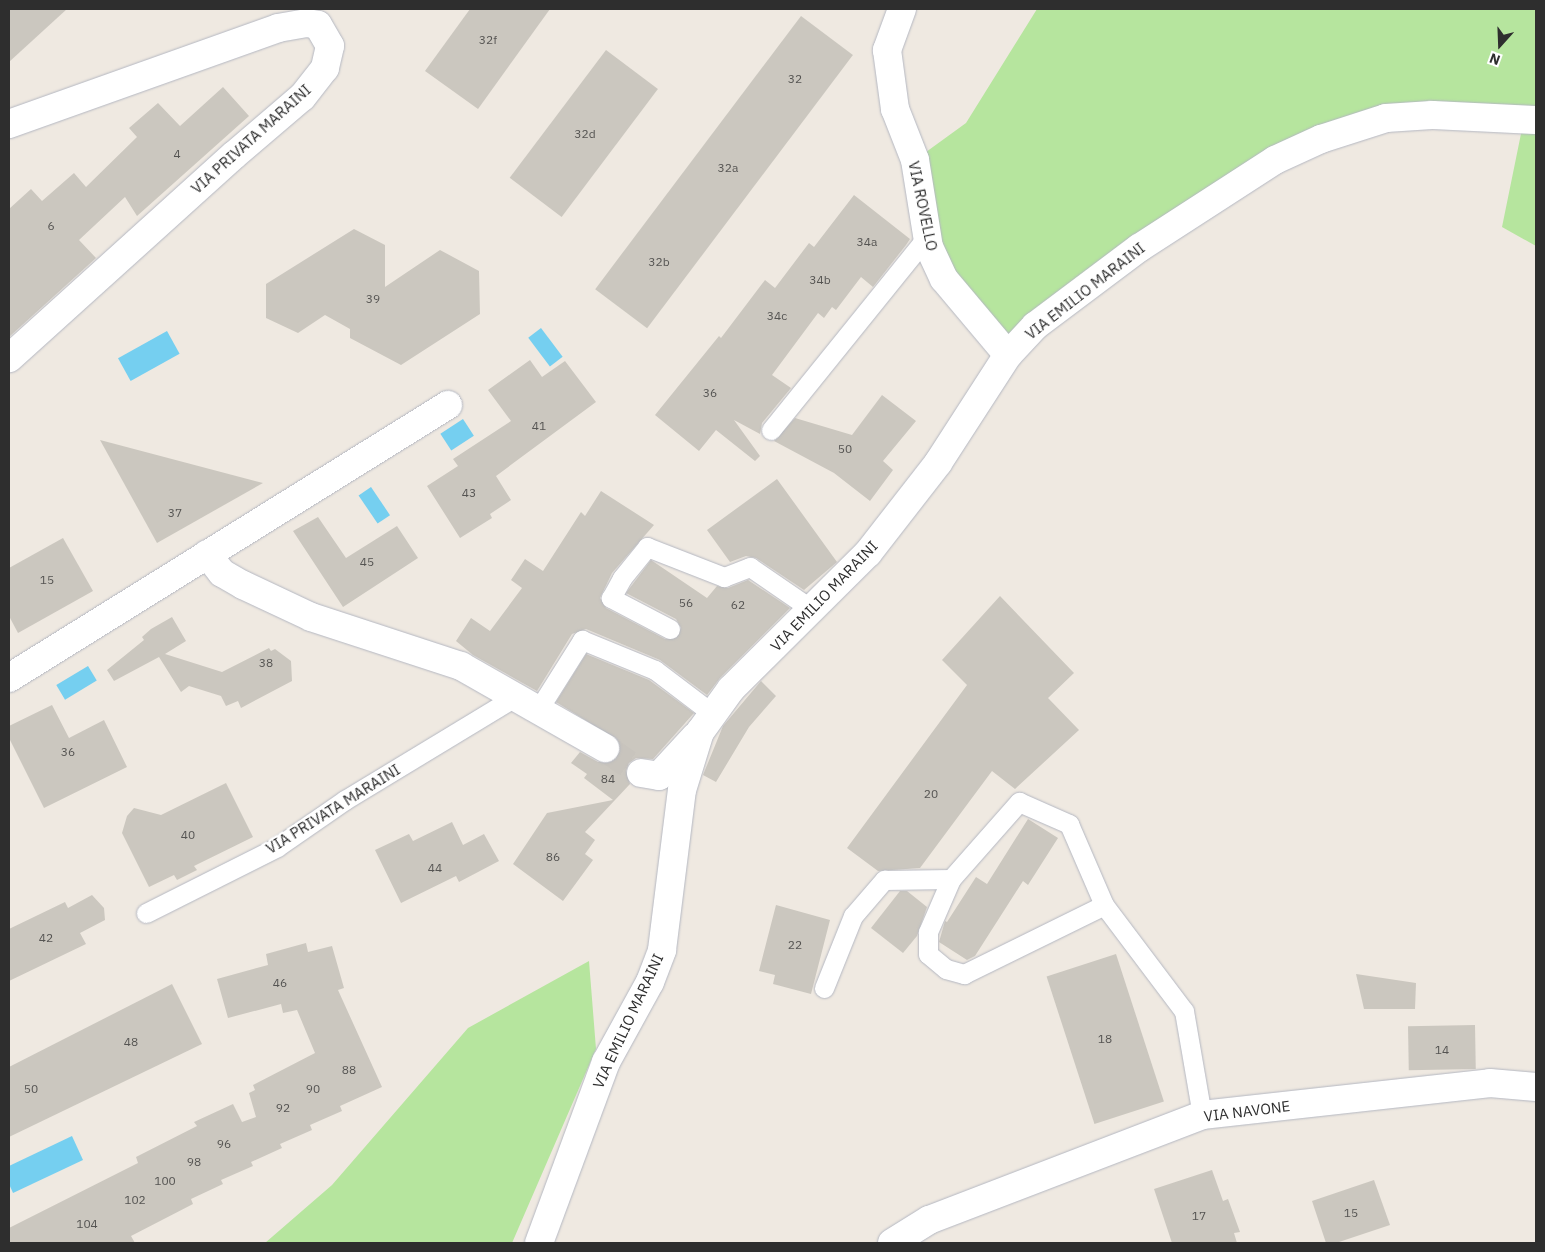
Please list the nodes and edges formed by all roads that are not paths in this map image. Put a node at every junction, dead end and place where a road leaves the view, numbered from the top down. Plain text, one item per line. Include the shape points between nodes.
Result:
1 (902, 9) edge
2 (1536, 120) edge
3 (9, 124) edge
4 (927, 237) junction
5 (1008, 355) junction
6 (9, 358) edge
7 (448, 406) dead end
8 (771, 430) dead end
9 (207, 554) junction
10 (811, 609) junction
11 (670, 628) dead end
12 (9, 678) edge
13 (527, 704) junction
14 (706, 723) junction
15 (605, 748) tunnel mouth
16 (650, 774) dead end
17 (951, 879) junction
18 (1104, 905) junction
19 (146, 913) dead end
20 (824, 988) dead end
21 (1536, 1087) edge
22 (1202, 1115) junction
23 (539, 1243) edge
24 (892, 1243) edge

1 - 4 street, VIA ROVELLO via 887,50 895,109 915,160
2 - 5 street, VIA EMILIO MARAINI via 1432,116 1386,118 1321,139 1275,160 1139,248 1035,326
3 - 6 street, VIA PRIVATA MARAINI via 278,28 307,23 318,25 330,46 325,68 302,97
4 - 5 street, VIA ROVELLO via 944,279
4 - 8 lane
5 - 10 street, VIA EMILIO MARAINI via 938,463 868,553
7 - 9 street
9 - 12 street
9 - 13 street via 222,574 311,617 461,666
10 - 11 lane via 750,567 724,577 647,547 622,578 611,598
10 - 14 street, VIA EMILIO MARAINI via 731,689
13 - 14 lane via 582,640 655,670
13 - 15 street
13 - 19 lane, VIA PRIVATA MARAINI via 345,800 277,847
14 - 16 street, VIA EMILIO MARAINI
14 - 23 street, VIA EMILIO MARAINI via 682,790 662,950 650,982 606,1062
17 - 18 lane via 1019,802 1069,824
17 - 18 lane via 928,932 928,954 946,969 964,974
17 - 20 lane via 884,880 853,916
18 - 22 lane via 1184,1012
21 - 22 street, VIA NAVONE via 1490,1084
22 - 24 street, VIA NAVONE via 929,1220

